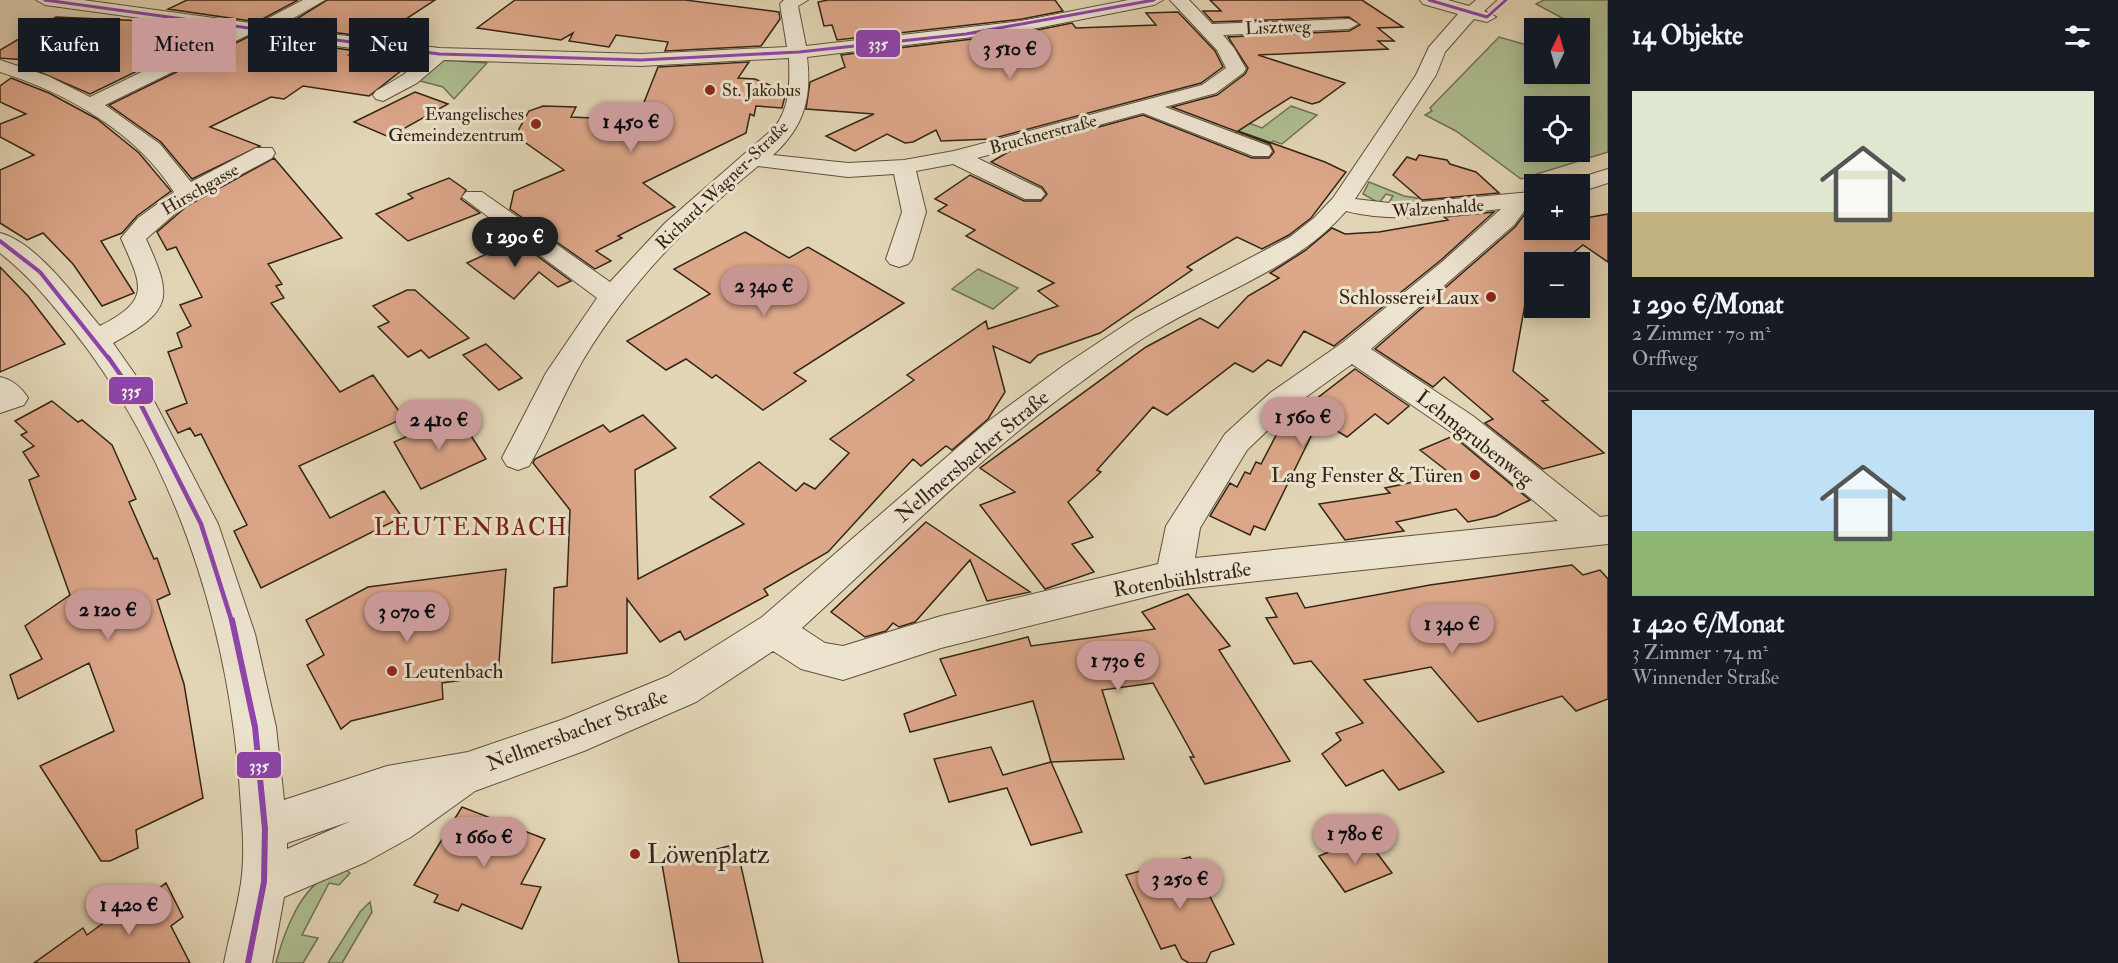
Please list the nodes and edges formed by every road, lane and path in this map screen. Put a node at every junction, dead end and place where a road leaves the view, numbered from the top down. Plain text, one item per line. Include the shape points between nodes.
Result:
1 (45, 0) edge
2 (150, 0) edge
3 (316, 0) edge
4 (799, 0) edge
5 (1154, 0) edge
6 (1179, 0) edge
7 (1429, 0) edge
8 (1454, 0) edge
9 (1487, 8) edge
10 (128, 11) junction
11 (278, 18) edge
12 (1349, 24) dead end
13 (248, 29) edge
14 (1207, 30) junction
15 (248, 32) edge
16 (337, 41) edge
17 (799, 52) junction
18 (439, 54) junction
19 (0, 66) edge
20 (382, 95) dead end
21 (89, 105) junction
22 (1145, 107) junction
23 (1261, 151) dead end
24 (264, 153) dead end
25 (956, 157) junction
26 (752, 159) junction
27 (904, 167) junction
28 (1608, 176) edge
29 (1590, 182) edge
30 (187, 194) junction
31 (1033, 194) dead end
32 (474, 197) dead end
33 (1524, 200) edge
34 (1524, 202) edge
35 (1341, 203) junction
36 (0, 241) edge
37 (899, 259) dead end
38 (612, 295) junction
39 (96, 340) junction
40 (1352, 350) junction
41 (0, 387) edge
42 (0, 402) edge
43 (518, 458) dead end
44 (1601, 531) edge
45 (1174, 575) junction
46 (775, 629) junction
47 (468, 773) junction
48 (265, 829) junction
49 (264, 882) junction
50 (248, 963) edge

1 - 10 street
2 - 10 street
3 - 11 street
4 - 17 street, Richard-Wagner-Straße via 789,4
5 - 17 street via 1022,26
6 - 14 street, Brucknerstraße
7 - 9 street
8 - 9 street
9 - 35 street, Nellmersbacher Straße via 1452,54 1426,75
10 - 13 street
12 - 14 street, Lisztweg
14 - 22 street, Brucknerstraße via 1225,48 1236,69 1209,89
15 - 21 street
16 - 18 street
17 - 18 street via 640,60
17 - 26 street, Richard-Wagner-Straße via 795,112 780,135
18 - 20 street via 410,79
19 - 21 street via 22,71
21 - 30 street via 124,126 165,161
22 - 23 street
22 - 25 street, Brucknerstraße
24 - 30 street, Hirschgasse
25 - 27 street, Brucknerstraße
25 - 31 street
26 - 27 street, Brucknerstraße via 848,170
26 - 38 street, Richard-Wagner-Straße via 705,198
27 - 37 street via 914,212
28 - 29 street
30 - 39 street, Hirschgasse via 146,222 133,238 152,284 150,301 139,315
32 - 38 street
33 - 35 street, Walzenhalde via 1388,212
34 - 40 street via 1467,255
35 - 46 street, Nellmersbacher Straße via 1299,242 1144,325 1040,397 958,464
36 - 39 street via 40,272
38 - 43 street, Richard-Wagner-Straße via 567,362
39 - 48 street via 140,403 201,524 238,645 255,727
40 - 44 street, Lehmgrubenweg via 1462,424
40 - 45 street via 1281,400 1236,442 1183,526
41 - 42 street via 13,399
44 - 45 street, Rotenbühlstraße
45 - 46 street, Rotenbühlstraße via 1052,602 843,663 826,662 789,642
46 - 47 street, Nellmersbacher Straße via 682,689 633,712
47 - 48 street, Nellmersbacher Straße via 387,787
47 - 49 street, Nellmersbacher Straße via 350,846
48 - 49 street
49 - 50 street

